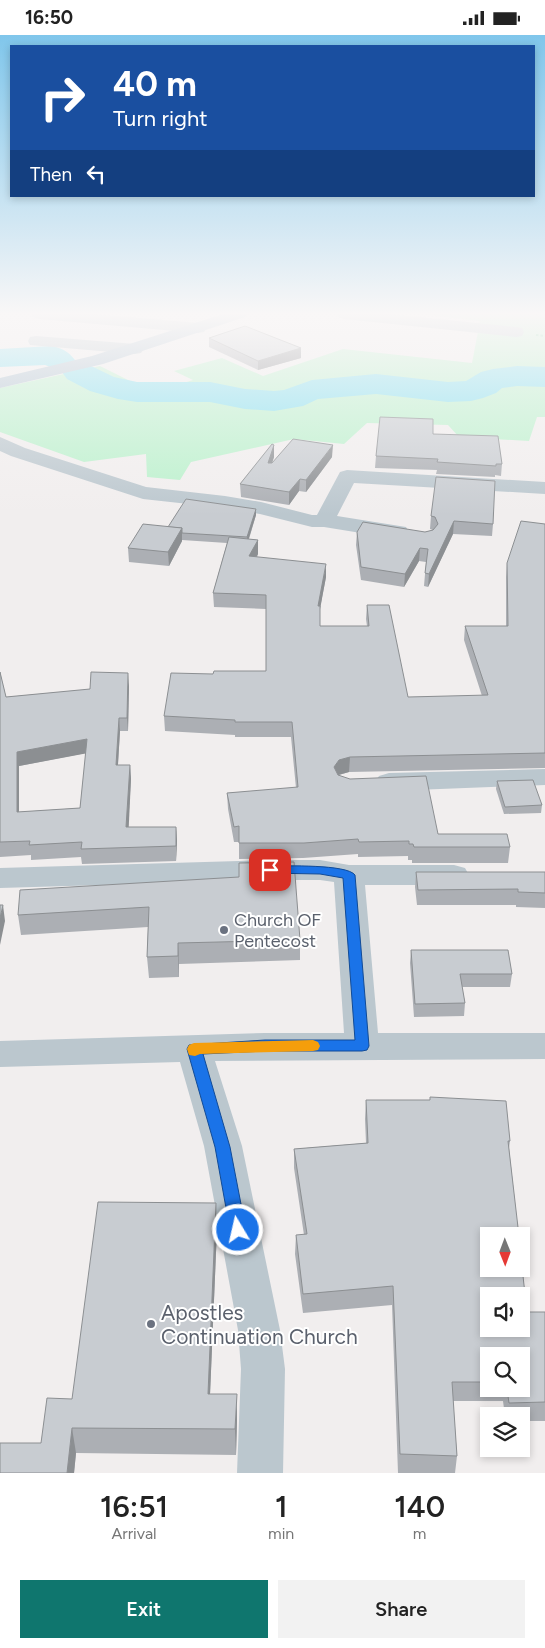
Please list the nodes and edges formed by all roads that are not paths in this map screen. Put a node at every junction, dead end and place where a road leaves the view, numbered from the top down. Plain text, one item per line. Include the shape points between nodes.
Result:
1 (0, 443) edge
2 (545, 488) edge
3 (324, 521) junction
4 (415, 535) edge
5 (545, 777) edge
6 (359, 782) edge
7 (349, 875) junction
8 (478, 875) edge
9 (0, 878) edge
10 (362, 1046) junction
11 (545, 1046) edge
12 (194, 1049) junction
13 (0, 1055) edge
14 (260, 1473) edge

1 - 3 street via 18,452 143,493 225,502
2 - 3 street via 347,476
3 - 4 street
5 - 6 street
7 - 8 street
7 - 9 street via 320,870 270,870
7 - 10 street
10 - 11 street
10 - 12 street
12 - 13 street
12 - 14 street via 222,1147 259,1329 263,1369

